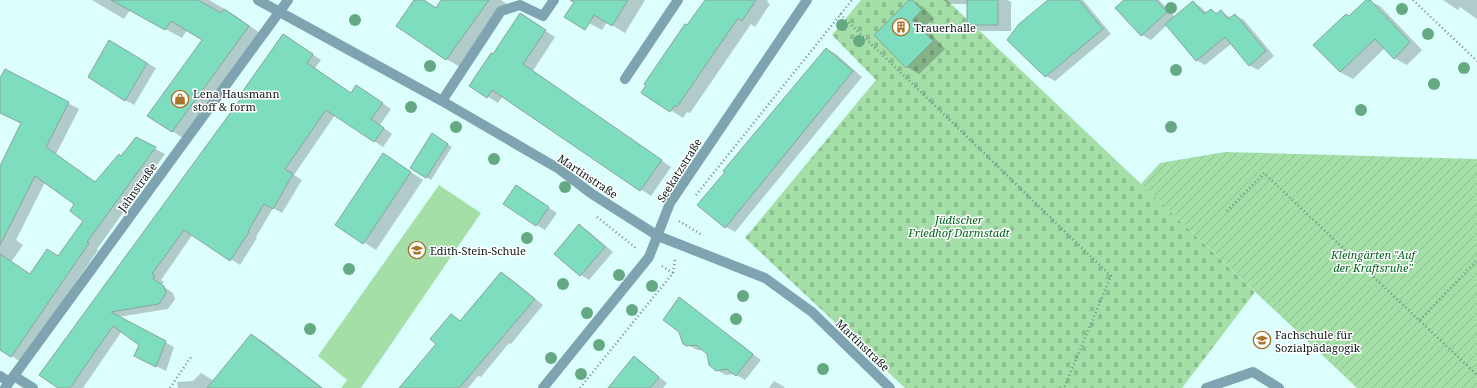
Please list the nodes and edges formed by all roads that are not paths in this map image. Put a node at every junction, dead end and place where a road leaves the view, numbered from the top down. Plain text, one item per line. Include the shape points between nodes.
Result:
1 (258, 0) edge
2 (288, 0) edge
3 (554, 0) edge
4 (678, 0) edge
5 (807, 0) edge
6 (279, 13) junction
7 (625, 79) dead end
8 (442, 101) junction
9 (658, 236) junction
10 (0, 376) edge
11 (9, 382) edge
12 (33, 388) edge
13 (543, 388) edge
14 (890, 388) edge
15 (1206, 388) edge
16 (1279, 388) edge

1 - 6 street, Martinstraße
2 - 6 street, Jahnstraße
3 - 8 street via 543,16 520,4 501,11
4 - 7 street
5 - 9 street, Seekatzstraße via 670,203
6 - 8 street, Martinstraße
6 - 11 street, Jahnstraße
8 - 9 street, Martinstraße via 559,169 592,194
9 - 13 street, Seekatzstraße via 649,257
9 - 14 street, Martinstraße via 765,278 812,312
10 - 11 street
11 - 12 street
15 - 16 street via 1253,372

